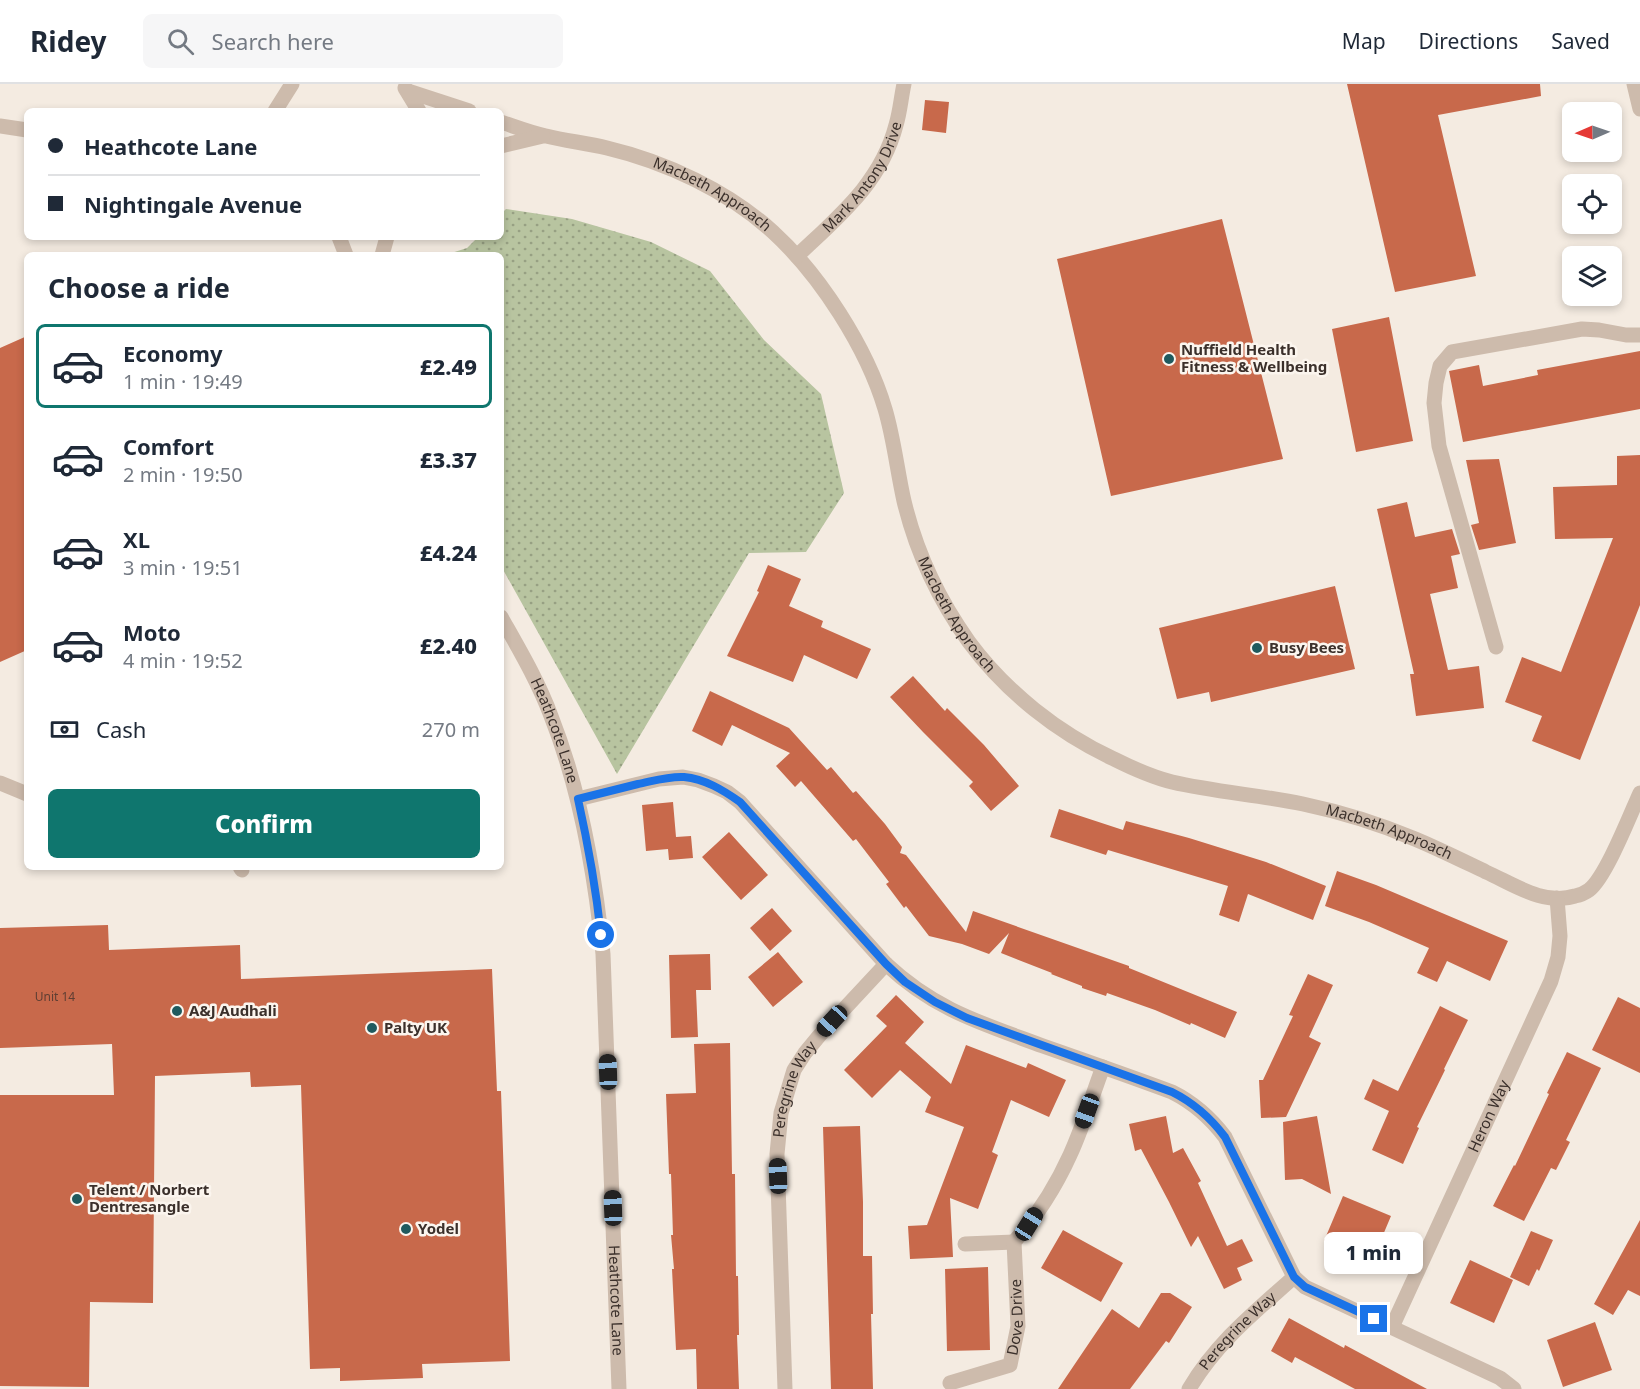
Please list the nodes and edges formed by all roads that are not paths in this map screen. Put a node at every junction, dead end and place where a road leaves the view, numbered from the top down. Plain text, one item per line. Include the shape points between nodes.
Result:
1 (291, 84) edge
2 (904, 84) edge
3 (1634, 84) edge
4 (404, 87) edge
5 (277, 108) edge
6 (416, 108) edge
7 (461, 108) edge
8 (1640, 108) edge
9 (504, 123) edge
10 (0, 126) edge
11 (24, 130) edge
12 (543, 136) junction
13 (504, 145) edge
14 (797, 256) junction
15 (1640, 335) edge
16 (504, 623) edge
17 (1496, 647) dead end
18 (0, 783) edge
19 (24, 793) edge
20 (1640, 793) edge
21 (578, 799) junction
22 (1557, 898) junction
23 (886, 964) junction
24 (1103, 1067) junction
25 (1014, 1242) junction
26 (965, 1244) dead end
27 (1294, 1277) junction
28 (1392, 1327) junction
29 (950, 1383) dead end
30 (619, 1389) edge
31 (785, 1389) edge
32 (1189, 1389) edge
33 (1514, 1389) edge

1 - 5 street
2 - 14 street, Mark Antony Drive via 896,126 873,176 843,214
3 - 8 street
4 - 6 street
4 - 7 street
9 - 12 street, Macbeth Approach
10 - 11 street
12 - 13 street, Macbeth Approach
12 - 14 street, Macbeth Approach via 609,148 702,183 741,207
14 - 22 street, Macbeth Approach via 823,288 873,376 891,431 914,535 942,599 988,665 1031,706 1089,746 1146,773 1188,785 1305,804 1378,824 1533,894
15 - 17 street via 1566,331 1452,352 1440,366 1434,403 1439,446
16 - 21 street, Heathcote Lane via 551,715
18 - 19 street
20 - 22 street via 1597,880 1589,890
21 - 23 street via 683,777 727,792
21 - 30 street, Heathcote Lane via 588,842 603,954
22 - 28 street, Heron Way via 1560,936 1551,981
23 - 24 street via 935,1002 967,1018
23 - 31 street, Peregrine Way via 805,1053 794,1070 781,1113 777,1154
24 - 25 street via 1071,1154
24 - 27 street via 1185,1098 1213,1121 1225,1137
25 - 26 street
25 - 29 street, Dove Drive via 1018,1326 1010,1365
27 - 28 street via 1305,1287
27 - 32 street, Peregrine Way via 1219,1346
28 - 33 street via 1500,1378

